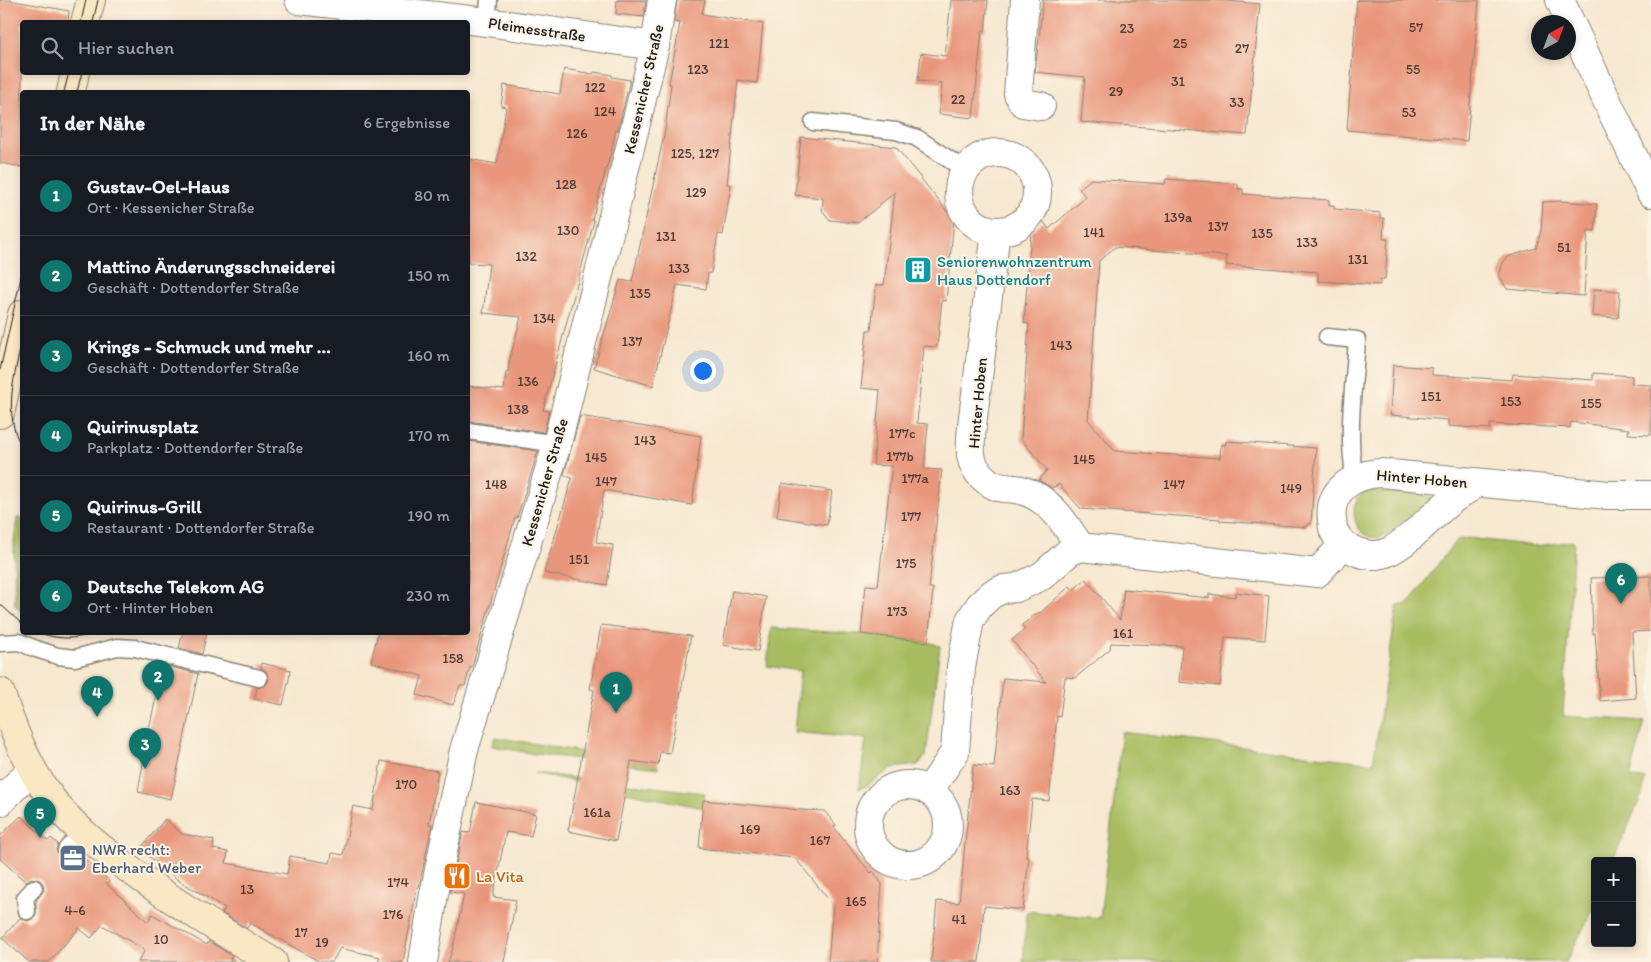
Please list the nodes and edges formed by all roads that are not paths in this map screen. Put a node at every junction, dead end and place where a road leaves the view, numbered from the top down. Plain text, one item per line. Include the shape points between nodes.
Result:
1 (91, 0) edge
2 (299, 0) edge
3 (662, 0) edge
4 (1025, 0) edge
5 (1560, 0) edge
6 (488, 11) edge
7 (86, 20) edge
8 (655, 46) junction
9 (74, 75) edge
10 (70, 90) edge
11 (1041, 106) dead end
12 (813, 122) dead end
13 (965, 170) junction
14 (1651, 193) edge
15 (996, 231) junction
16 (20, 332) edge
17 (1327, 336) dead end
18 (16, 368) edge
19 (0, 414) edge
20 (470, 431) edge
21 (557, 444) junction
22 (1356, 479) junction
23 (1478, 483) junction
24 (1651, 495) edge
25 (1344, 544) junction
26 (1080, 547) junction
27 (0, 643) edge
28 (259, 678) dead end
29 (0, 692) edge
30 (32, 769) junction
31 (930, 791) dead end
32 (0, 802) edge
33 (34, 888) dead end
34 (27, 911) dead end
35 (273, 962) edge
36 (423, 962) edge

1 - 7 main road
2 - 6 street, Pleimesstraße
3 - 8 street, Kessenicher Straße
4 - 11 street via 1018,94 1023,103
5 - 14 street
6 - 8 street, Pleimesstraße
8 - 21 street, Kessenicher Straße
9 - 10 main road
12 - 13 lane via 896,131 918,138
13 - 15 street via 959,185 962,208 984,229
13 - 15 street via 977,158 996,152 1011,154 1031,170 1038,190 1030,215 1021,224
15 - 26 street, Hinter Hoben via 974,416 971,453 974,465 998,488 1012,488 1037,496 1065,523
16 - 18 main road
17 - 22 lane via 1357,340 1351,435
18 - 19 main road
20 - 21 lane
21 - 36 street, Kessenicher Straße via 464,750
22 - 23 street, Hinter Hoben via 1380,473
22 - 25 street, Hinter Hoben via 1336,494 1332,505 1334,531
23 - 24 street, Hinter Hoben via 1608,495
23 - 25 street, Hinter Hoben via 1450,501 1389,551 1365,555
25 - 26 street via 1317,573
26 - 31 street via 1069,552 1042,576 992,594 970,620 961,667 955,752
27 - 28 lane via 19,642 58,656 75,658 117,647 135,648
29 - 30 main road
30 - 32 street
30 - 35 main road via 74,841 110,855 200,919
33 - 34 lane via 25,898

